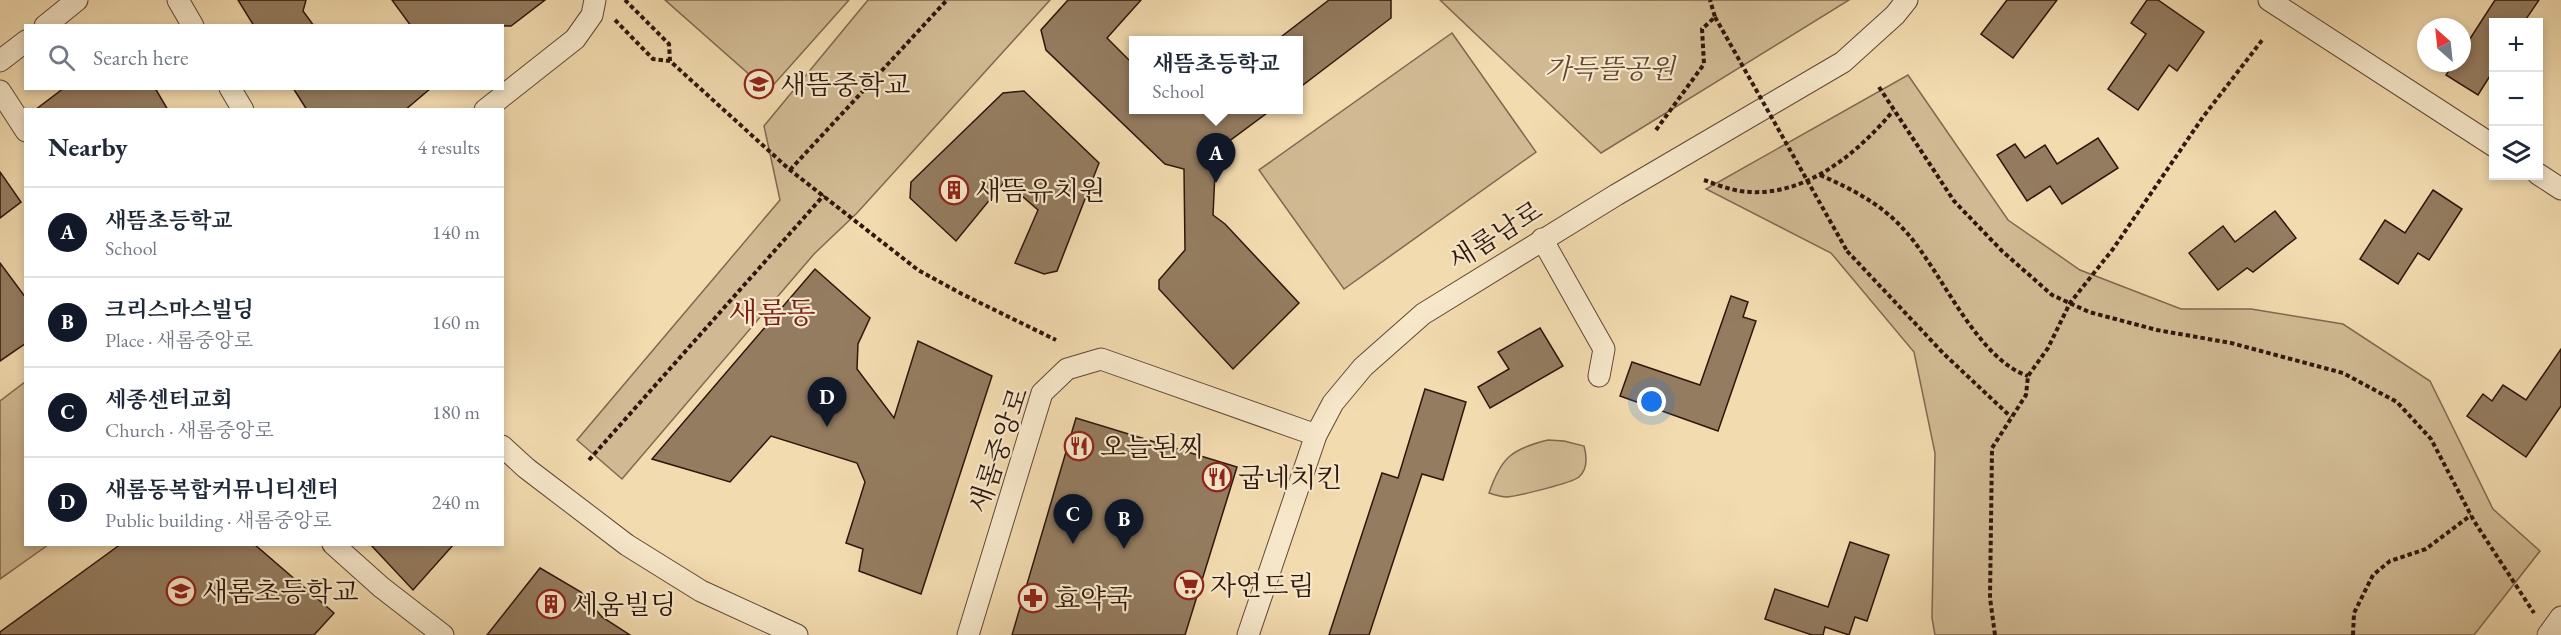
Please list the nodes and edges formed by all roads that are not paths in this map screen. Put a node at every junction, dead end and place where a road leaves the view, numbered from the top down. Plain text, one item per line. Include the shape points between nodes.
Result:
1 (77, 0) edge
2 (178, 0) edge
3 (594, 0) edge
4 (1907, 0) edge
5 (2269, 0) edge
6 (47, 24) edge
7 (192, 24) edge
8 (24, 43) edge
9 (0, 61) edge
10 (231, 90) edge
11 (0, 91) edge
12 (242, 108) edge
13 (488, 108) edge
14 (24, 128) edge
15 (2489, 143) edge
16 (2543, 177) edge
17 (2561, 189) edge
18 (1542, 239) junction
19 (1599, 376) dead end
20 (1316, 435) junction
21 (504, 448) edge
22 (335, 546) edge
23 (2561, 617) edge
24 (443, 635) edge
25 (797, 635) edge
26 (968, 635) edge
27 (1248, 635) edge
28 (2547, 635) edge

1 - 6 street
2 - 7 street
3 - 13 street via 592,15 575,39
4 - 18 street, 새롬남로 via 1843,62
5 - 15 street
8 - 9 street
10 - 12 street
11 - 14 street
16 - 17 street
18 - 19 street via 1604,349
18 - 20 street, 새롬남로 via 1423,314 1363,368 1333,403
20 - 26 street, 새롬중앙로 via 1101,359 1067,369 1042,393
20 - 27 street, 새롬남로
21 - 25 street via 627,545 701,591
22 - 24 street
23 - 28 street

